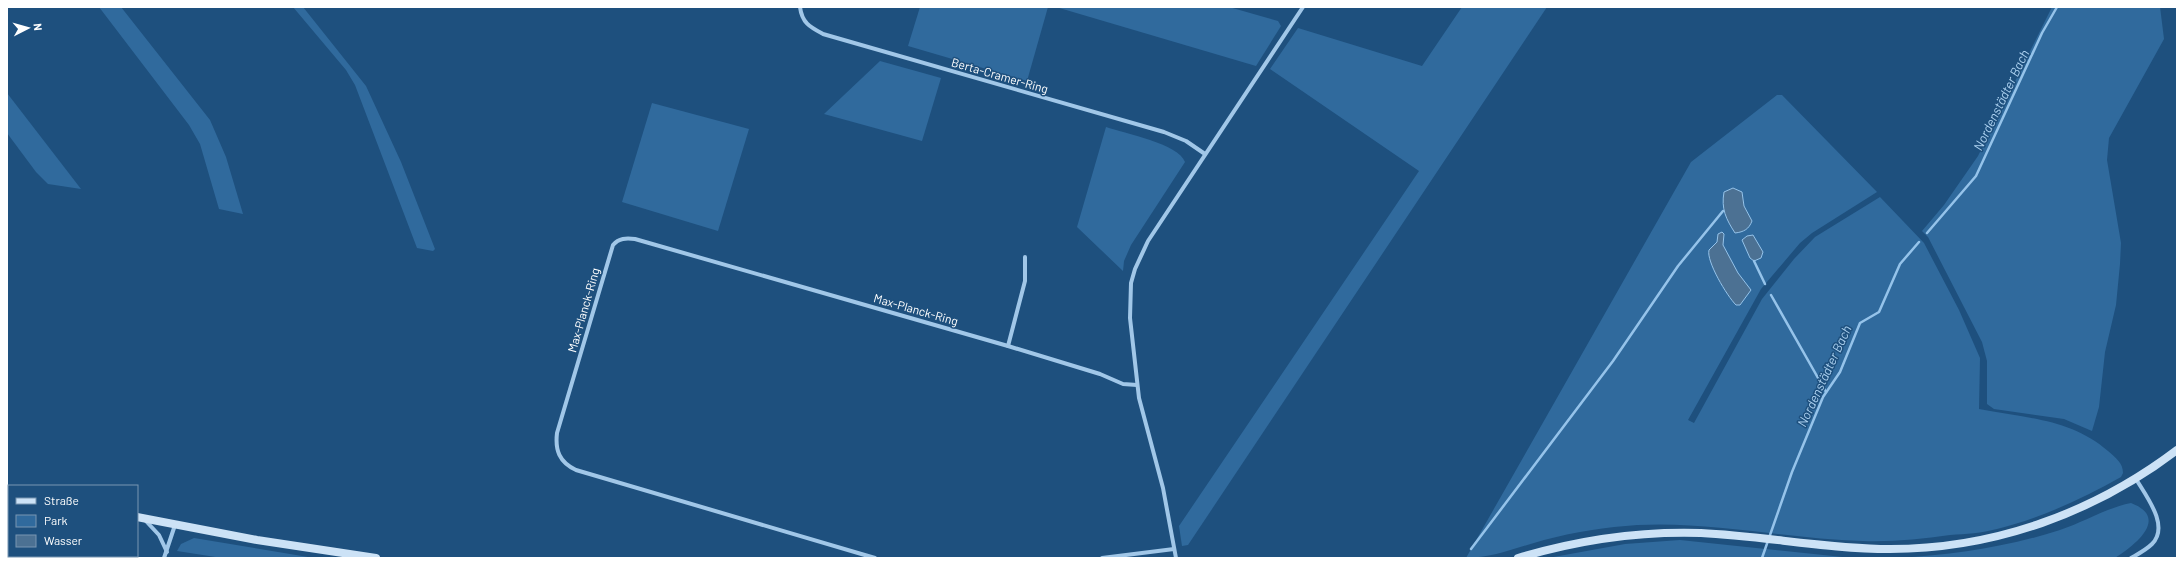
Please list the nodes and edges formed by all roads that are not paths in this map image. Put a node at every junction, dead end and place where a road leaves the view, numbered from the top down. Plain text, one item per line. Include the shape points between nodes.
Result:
1 (800, 7) edge
2 (1303, 7) edge
3 (1205, 154) junction
4 (1024, 257) dead end
5 (1008, 346) junction
6 (1137, 385) junction
7 (2177, 450) edge
8 (2136, 479) junction
9 (140, 518) edge
10 (175, 525) junction
11 (1174, 549) junction
12 (167, 552) junction
13 (164, 558) edge
14 (376, 558) edge
15 (875, 558) edge
16 (1102, 558) edge
17 (1176, 558) edge
18 (1518, 558) edge
19 (2131, 558) edge

1 - 3 street, Berta-Cramer-Ring via 806,24 823,34 1164,132 1186,141
2 - 3 street
3 - 6 street via 1148,241 1135,269 1129,302
4 - 5 street via 1025,281
5 - 6 street, Max-Planck-Ring via 1100,374 1123,384
5 - 15 street, Max-Planck-Ring via 635,239 621,239 613,245 557,432 557,451 564,462 576,470
6 - 11 street via 1163,488
7 - 8 main road
8 - 18 main road via 2091,504 2043,523 1969,542 1890,549 1702,533 1646,534 1591,540
8 - 19 street via 2155,511 2159,529 2153,543
9 - 10 main road
9 - 12 street via 160,535
10 - 12 street
10 - 14 main road
11 - 16 street
11 - 17 street
12 - 13 street

